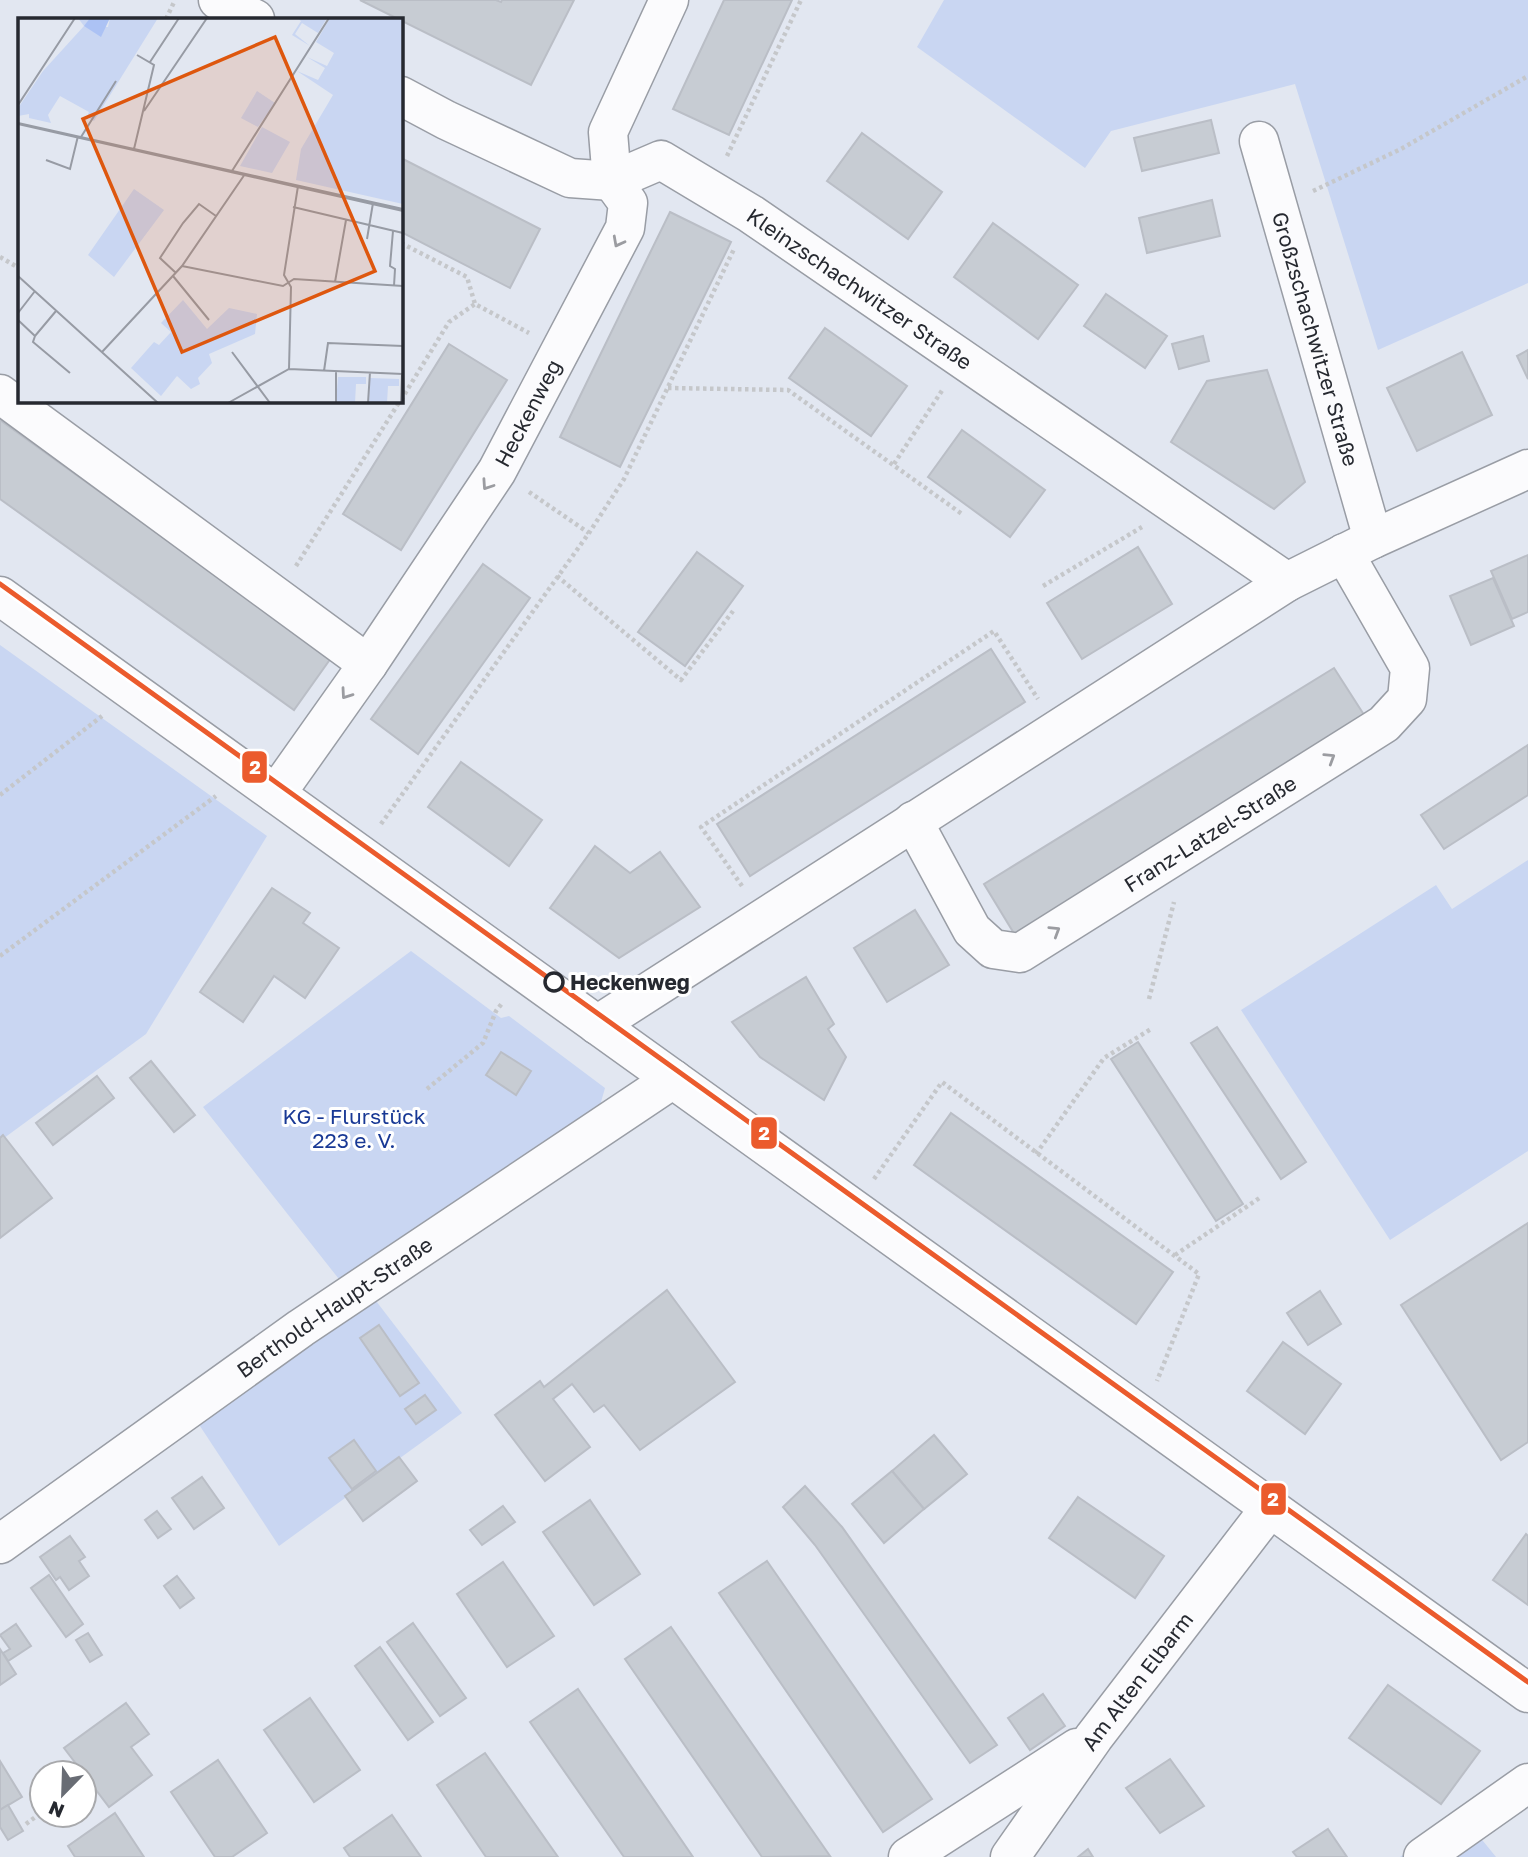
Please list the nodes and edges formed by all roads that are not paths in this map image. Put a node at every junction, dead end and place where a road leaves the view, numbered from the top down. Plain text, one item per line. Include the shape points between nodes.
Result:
1 (218, 0) edge
2 (669, 0) edge
3 (253, 18) edge
4 (402, 97) edge
5 (1259, 141) dead end
6 (612, 181) junction
7 (0, 394) edge
8 (18, 400) edge
9 (22, 402) edge
10 (56, 414) edge
11 (1528, 469) edge
12 (1358, 546) junction
13 (1287, 582) junction
14 (0, 596) edge
15 (368, 664) junction
16 (262, 784) junction
17 (913, 821) junction
18 (597, 1025) junction
19 (673, 1079) junction
20 (1270, 1508) junction
21 (0, 1544) edge
22 (1528, 1693) edge
23 (1094, 1737) junction
24 (1528, 1783) edge
25 (908, 1857) edge
26 (1010, 1857) edge
27 (1423, 1857) edge

1 - 3 street
2 - 6 street, Heckenweg via 608,132
4 - 6 street, Kleinzschachwitzer Straße via 570,178
5 - 12 street, Großzschachwitzer Straße via 1279,207
6 - 13 street, Kleinzschachwitzer Straße via 661,160 712,188
6 -> 15 street, Heckenweg via 628,203 625,229 497,471
7 - 8 street
9 - 10 street
10 - 15 street via 277,598
11 - 12 street
12 - 13 street
17 -> 12 street, Franz-Latzel-Straße via 972,930 992,949 1020,953 1384,724 1407,699 1410,668
13 - 17 street
14 - 16 street
15 -> 16 street, Heckenweg
16 - 18 street
17 - 18 street
18 - 19 street
19 - 20 street
19 - 21 street, Berthold-Haupt-Straße via 301,1328
20 - 22 street
20 - 23 street, Am Alten Elbarm
23 - 25 street
23 - 26 street, Am Alten Elbarm
24 - 27 street

